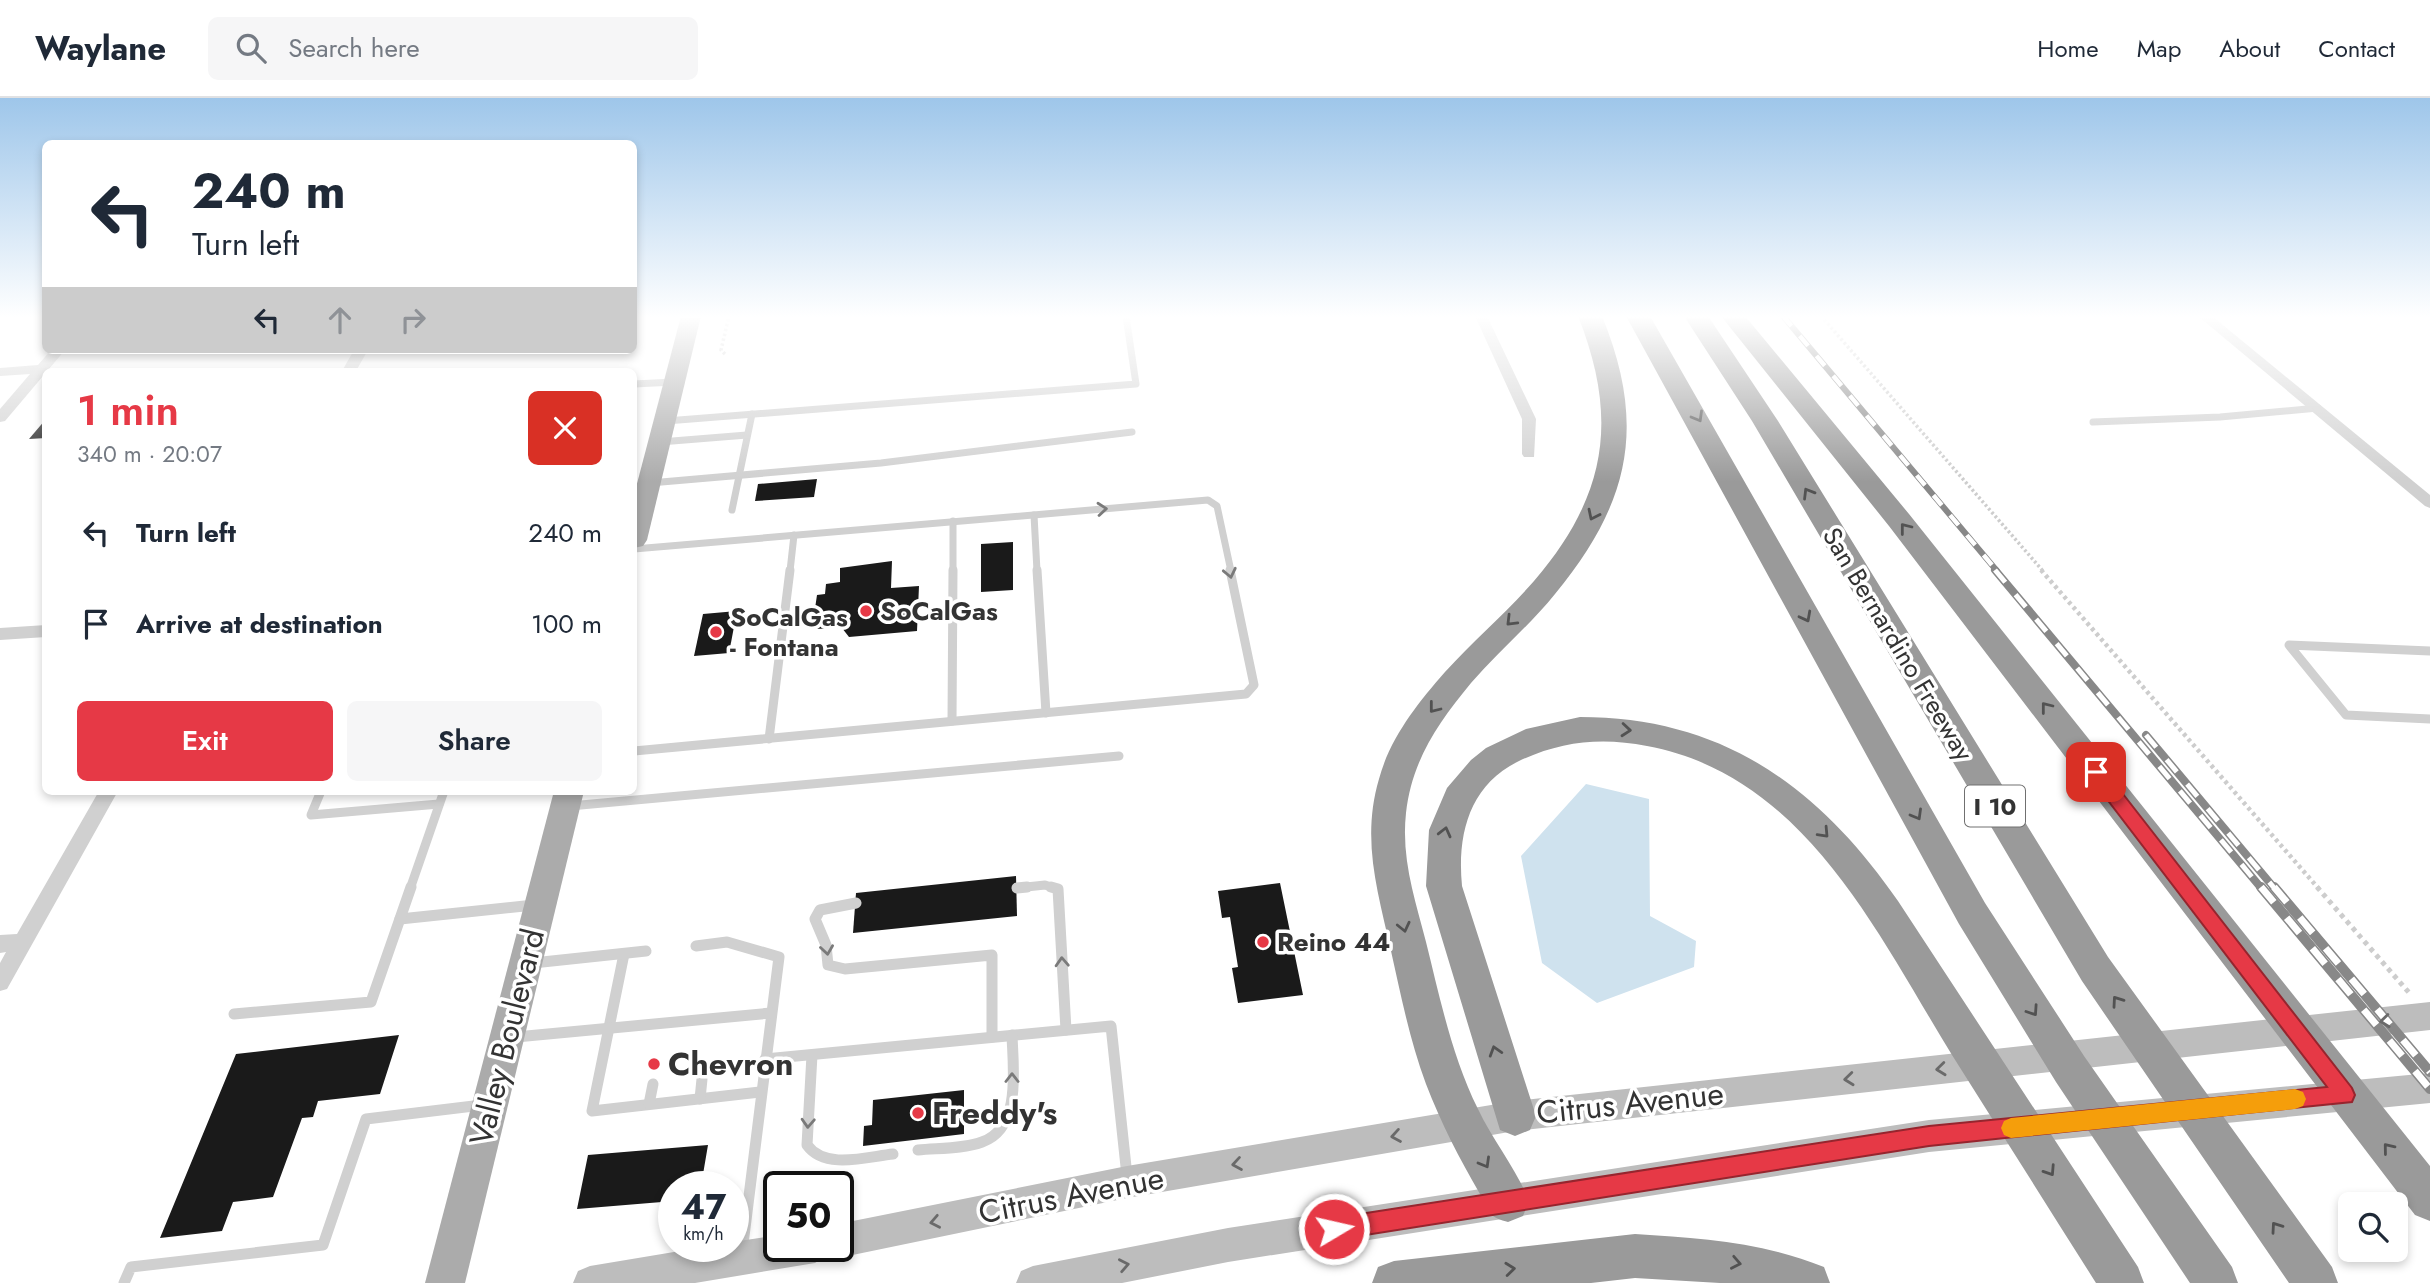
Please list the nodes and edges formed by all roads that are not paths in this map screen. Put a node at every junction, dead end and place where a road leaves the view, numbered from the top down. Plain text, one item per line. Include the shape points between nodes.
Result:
1 (39, 371) edge
2 (677, 371) edge
3 (1134, 371) edge
4 (1507, 371) edge
5 (1611, 371) edge
6 (1671, 371) edge
7 (1732, 371) edge
8 (1778, 371) edge
9 (2273, 371) edge
10 (674, 382) junction
11 (637, 384) edge
12 (2318, 408) junction
13 (752, 414) junction
14 (0, 418) edge
15 (2093, 422) dead end
16 (661, 432) junction
17 (1132, 432) dead end
18 (747, 435) junction
19 (1530, 454) dead end
20 (738, 475) junction
21 (643, 489) edge
22 (2430, 503) edge
23 (732, 510) dead end
24 (1034, 514) junction
25 (953, 522) junction
26 (637, 523) edge
27 (794, 535) junction
28 (637, 549) edge
29 (42, 631) edge
30 (0, 634) edge
31 (2430, 651) edge
32 (1046, 713) junction
33 (2430, 719) edge
34 (952, 721) junction
35 (769, 739) junction
36 (637, 751) edge
37 (1119, 756) dead end
38 (637, 794) edge
39 (107, 795) edge
40 (319, 795) edge
41 (442, 795) edge
42 (618, 795) edge
43 (567, 799) edge
44 (439, 804) junction
45 (1017, 888) dead end
46 (856, 903) dead end
47 (541, 904) junction
48 (400, 919) junction
49 (23, 942) junction
50 (0, 944) edge
51 (696, 946) dead end
52 (646, 951) dead end
53 (624, 954) junction
54 (526, 964) junction
55 (0, 982) edge
56 (2421, 1006) edge
57 (771, 1013) junction
58 (234, 1014) dead end
59 (610, 1027) junction
60 (1066, 1030) junction
61 (2296, 1031) junction
62 (1012, 1035) junction
63 (507, 1037) junction
64 (992, 1037) junction
65 (812, 1055) junction
66 (765, 1059) junction
67 (702, 1079) dead end
68 (653, 1084) dead end
69 (2430, 1088) edge
70 (760, 1092) junction
71 (2345, 1095) junction
72 (700, 1099) junction
73 (490, 1104) junction
74 (649, 1104) junction
75 (1515, 1116) junction
76 (1463, 1124) junction
77 (918, 1150) dead end
78 (893, 1154) dead end
79 (1127, 1182) junction
80 (749, 1190) edge
81 (2430, 1200) edge
82 (1508, 1201) junction
83 (854, 1238) edge
84 (734, 1262) edge
85 (124, 1283) edge
86 (445, 1283) edge
87 (590, 1283) edge
88 (1033, 1283) edge
89 (1394, 1283) edge
90 (1808, 1283) edge
91 (2122, 1283) edge
92 (2216, 1283) edge
93 (2316, 1283) edge

1 - 14 street
2 - 10 main road
3 - 13 lane via 1136,384
4 - 19 street via 1530,419
5 -> 76 highway via 1617,422 1614,450 1595,511 1544,587 1477,655 1428,714 1398,768 1389,808 1388,861 1432,1046
6 -> 92 highway, I 10 via 1864,724 2023,996
93 -> 7 highway, San Bernardino Freeway / I 10 via 2095,969
61 -> 8 highway via 1908,531
9 - 12 street
10 - 11 lane
10 - 16 main road
12 - 15 lane
12 - 22 street
13 - 16 lane
13 - 18 lane
16 - 18 lane
16 - 21 main road
17 - 20 lane via 881,463
18 - 20 lane
20 - 21 lane
20 - 23 lane
21 - 26 main road
24 - 25 lane
24 - 32 lane
24 -> 32 lane via 1208,500 1217,506 1254,685 1245,694
25 - 27 lane
25 - 34 lane
27 - 28 lane
27 - 35 lane
29 - 30 street
31 - 33 lane via 2289,645 2346,715
32 - 34 lane
34 - 35 lane
35 - 36 lane
37 - 38 lane
39 - 49 street
40 - 44 lane via 311,815
41 - 44 lane
42 - 43 lane
43 - 47 main road, Valley Boulevard
44 - 48 lane
60 -> 45 lane via 1058,889 1045,885
46 -> 64 lane via 821,910 815,919 826,940 828,965 845,970 992,955
47 - 48 lane
47 - 54 main road, Valley Boulevard
48 - 58 lane via 371,1002
49 - 50 street
49 - 55 street
51 - 57 lane via 727,943 779,957
52 - 53 lane
53 - 54 lane
53 - 59 lane
54 - 63 main road, Valley Boulevard
56 -> 61 main road, Citrus Avenue via 2340,1026
57 - 59 lane via 710,1022
57 - 66 lane
59 - 63 lane
59 - 74 lane via 592,1111
60 - 62 lane
60 - 79 lane via 1111,1026
61 - 71 highway
61 -> 75 main road, Citrus Avenue
62 - 64 lane
77 -> 62 lane via 985,1142 998,1133 1011,1111
63 - 73 main road, Valley Boulevard
64 - 65 lane
65 - 66 lane
65 -> 78 lane via 807,1145 815,1156 828,1160
66 - 70 lane
67 - 72 lane
68 - 74 lane
69 - 71 main road
70 - 72 lane
70 - 80 lane
81 -> 71 highway
71 - 82 main road via 1929,1136
72 - 74 lane
73 - 85 lane via 366,1119 323,1245 131,1267
73 - 86 main road, Valley Boulevard
75 - 76 main road, Citrus Avenue
75 -> 91 highway via 1444,886 1441,849 1453,807 1486,765 1549,734 1605,729 1674,739 1723,758 1759,779 1799,808 1836,846
76 -> 79 main road, Citrus Avenue
76 -> 82 highway
79 -> 83 main road, Citrus Avenue
88 -> 82 main road via 1228,1245
84 - 87 main road
89 -> 90 highway via 1635,1256 1722,1261

